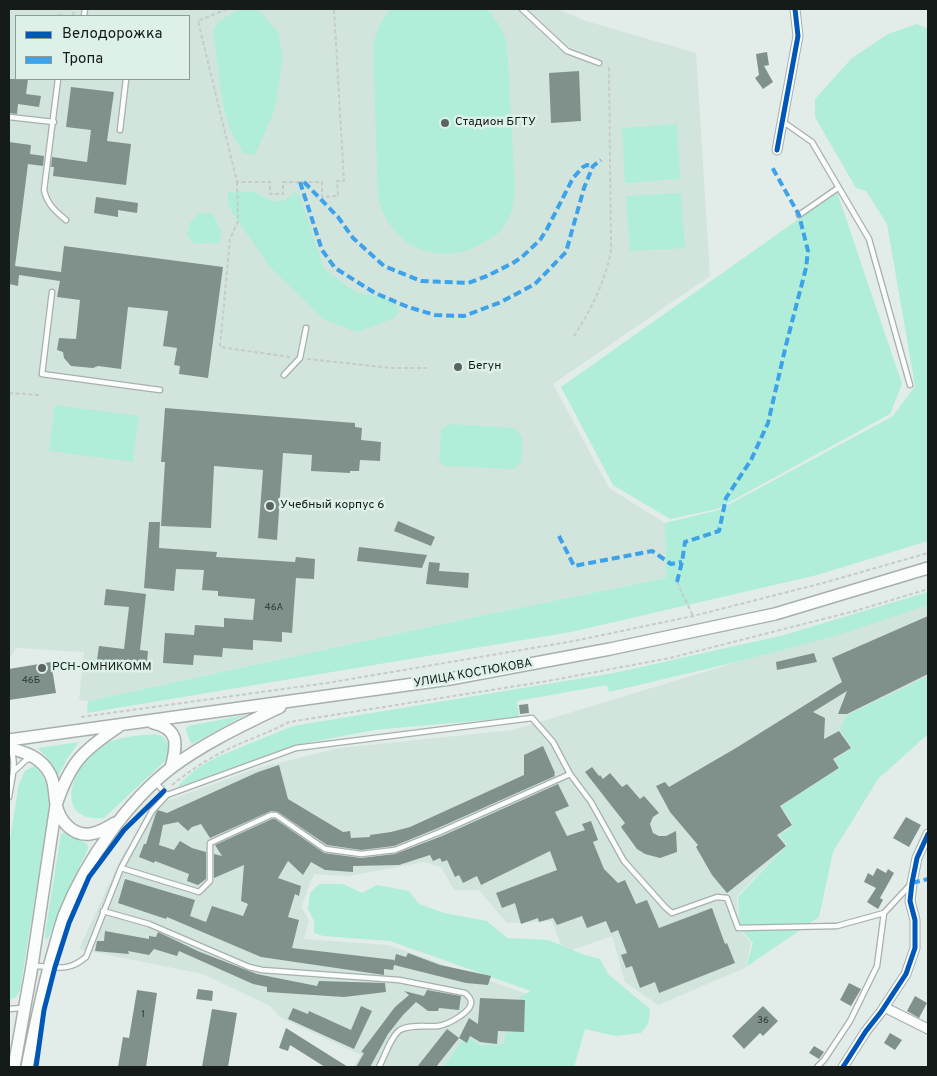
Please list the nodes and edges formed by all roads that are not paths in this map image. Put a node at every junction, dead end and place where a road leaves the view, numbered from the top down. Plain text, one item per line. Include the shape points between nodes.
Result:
1 (522, 9) edge
2 (795, 9) edge
3 (599, 63) dead end
4 (58, 80) edge
5 (126, 80) edge
6 (9, 117) edge
7 (782, 121) junction
8 (54, 122) junction
9 (120, 130) dead end
10 (777, 150) dead end
11 (838, 188) junction
12 (799, 215) dead end
13 (66, 220) dead end
14 (52, 292) dead end
15 (306, 328) dead end
16 (284, 375) dead end
17 (910, 386) dead end
18 (160, 390) dead end
19 (928, 568) edge
20 (291, 702) junction
21 (146, 722) junction
22 (122, 725) junction
23 (9, 745) edge
24 (36, 757) junction
25 (171, 768) junction
26 (12, 773) junction
27 (570, 774) junction
28 (155, 782) junction
29 (166, 793) junction
30 (9, 797) edge
31 (56, 805) junction
32 (116, 822) junction
33 (928, 834) edge
34 (121, 868) junction
35 (912, 883) junction
36 (103, 911) junction
37 (884, 913) junction
38 (32, 966) junction
39 (49, 966) junction
40 (884, 1007) junction
41 (9, 1008) edge
42 (25, 1008) junction
43 (928, 1029) edge
44 (14, 1067) edge
45 (27, 1067) edge
46 (378, 1067) edge
47 (818, 1067) edge
48 (843, 1067) edge

1 - 3 lane via 567,51
2 - 7 street via 798,36
4 - 8 lane
5 - 9 lane
6 - 8 lane
7 - 10 street
7 - 11 lane via 812,142
8 - 13 lane via 44,190 52,209
11 - 12 lane
11 - 17 lane via 869,239
14 - 18 lane via 42,374
15 - 16 lane via 300,358
19 - 20 main road, УЛИЦА КОСТЮКОВА via 775,614 630,645 450,679
20 - 21 main road, УЛИЦА КОСТЮКОВА
20 - 25 main road via 206,745
21 - 22 main road, УЛИЦА КОСТЮКОВА
21 - 25 main road via 172,732 176,750
22 - 23 main road, УЛИЦА КОСТЮКОВА
22 - 31 main road via 96,742 75,762
23 - 24 main road
23 - 26 lane via 14,756
24 - 26 lane via 18,765
24 - 31 main road via 50,772
25 - 28 main road
26 - 30 lane
27 - 29 lane via 553,742 532,718 296,748
27 - 34 lane via 395,850 361,854 325,849 271,815 210,842 210,881 199,892
27 - 37 lane via 624,861 672,913 718,897 727,898 738,928 837,926
28 - 29 lane
28 - 32 main road
29 - 34 lane via 152,811
31 - 32 main road via 63,822 74,832 89,834 102,831
31 - 38 main road
32 - 39 main road via 65,913
33 - 35 street via 917,858
34 - 36 lane
35 - 37 lane
35 - 40 street via 910,901 915,920 915,948 906,974
36 - 39 lane via 86,957 77,965 65,968
36 - 46 lane via 150,924 249,967 399,980 465,993 471,999 469,1010 440,1026 400,1030
37 - 47 lane via 877,966 850,1021
38 - 39 lane
38 - 42 main road
39 - 45 main road
40 - 43 street
40 - 48 street
41 - 42 lane
42 - 44 main road

